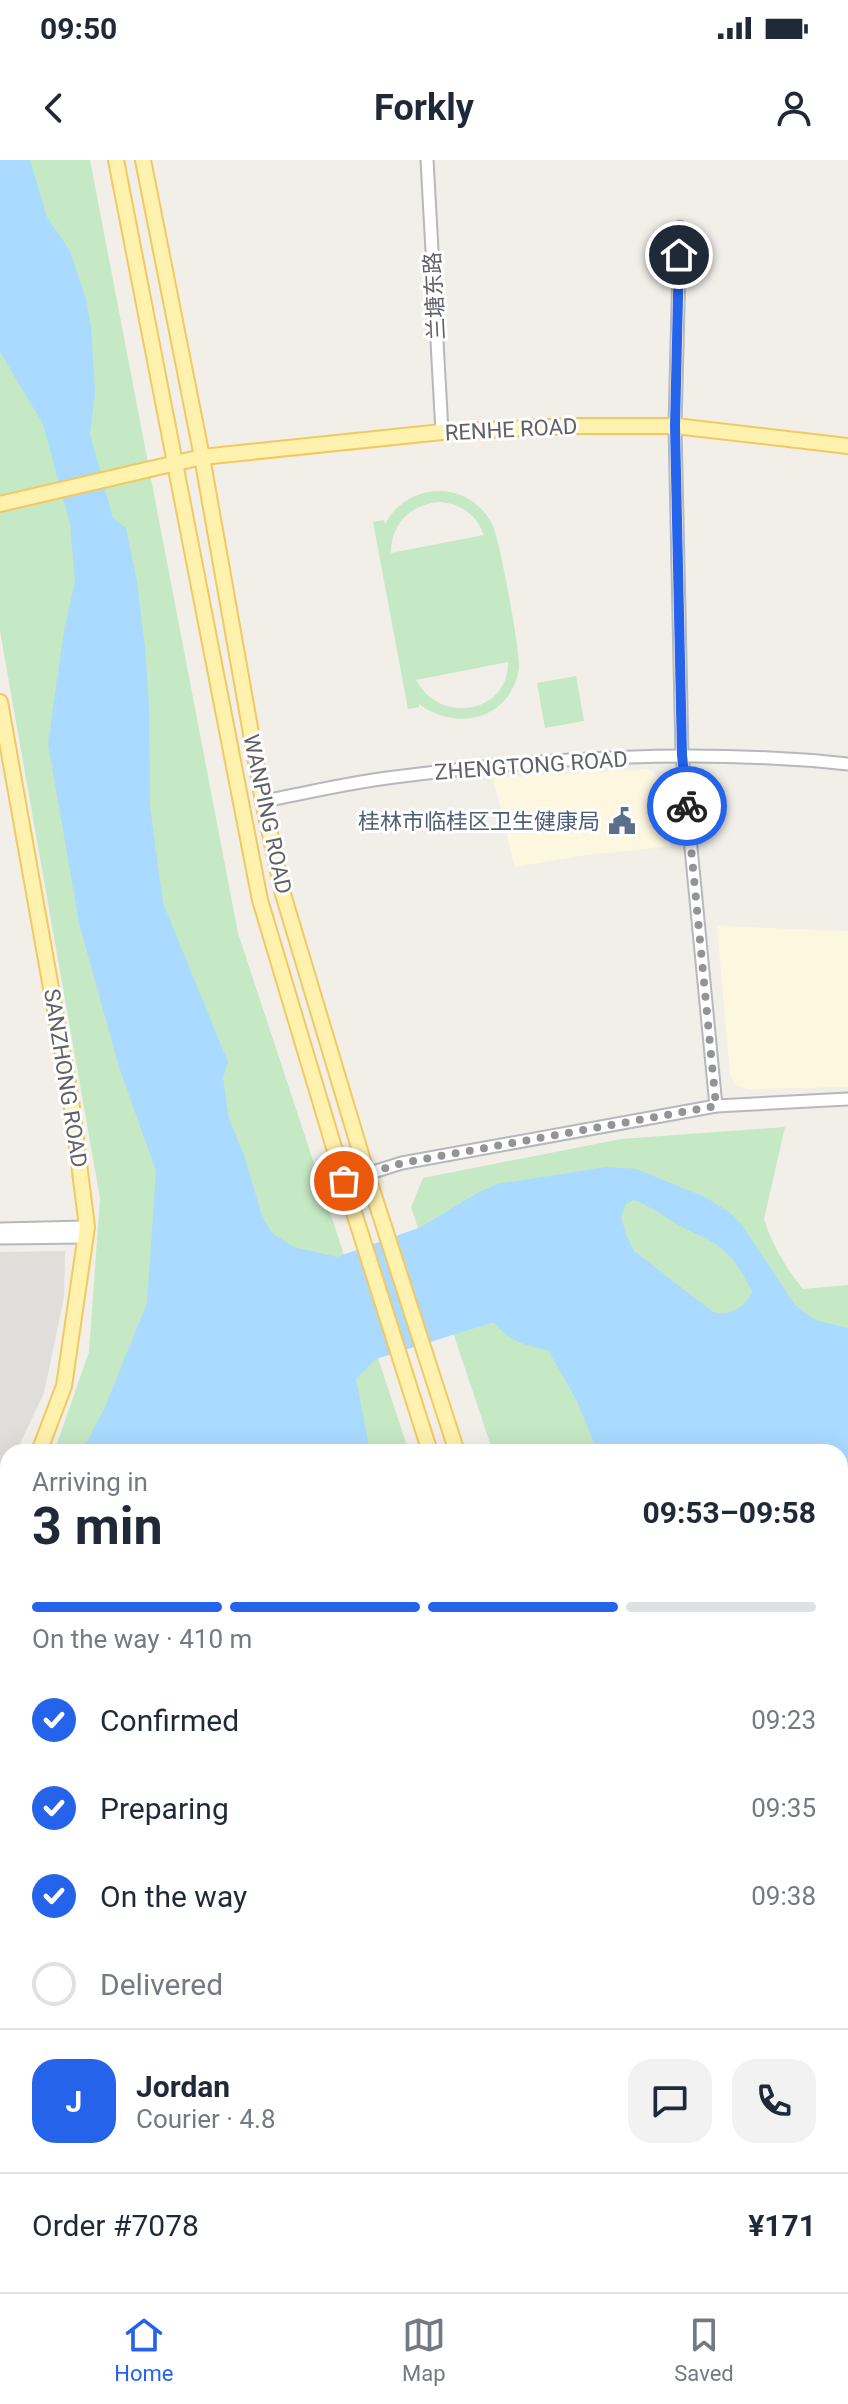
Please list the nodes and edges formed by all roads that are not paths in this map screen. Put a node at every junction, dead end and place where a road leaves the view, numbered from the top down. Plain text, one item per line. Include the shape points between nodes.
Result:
1 (116, 160) edge
2 (143, 160) edge
3 (427, 160) edge
4 (680, 227) dead end
5 (675, 426) junction
6 (442, 432) junction
7 (848, 446) edge
8 (202, 457) junction
9 (174, 463) junction
10 (0, 504) edge
11 (0, 702) edge
12 (682, 755) junction
13 (848, 764) edge
14 (263, 801) junction
15 (848, 1099) edge
16 (716, 1106) junction
17 (367, 1174) junction
18 (344, 1181) junction
19 (0, 1229) edge
20 (86, 1232) junction
21 (0, 1238) edge
22 (42, 1444) edge
23 (427, 1444) edge
24 (454, 1444) edge

1 - 9 main road, WANPING ROAD
2 - 8 main road, WANPING ROAD
3 - 6 street, 兰塘东路
4 - 5 street
5 - 6 main road, RENHE ROAD
5 - 7 main road, RENHE ROAD
5 - 12 street
6 - 8 main road, RENHE ROAD
8 - 9 main road, RENHE ROAD
8 - 14 main road, WANPING ROAD
9 - 10 main road, RENHE ROAD
9 - 18 main road, WANPING ROAD via 260,900
11 - 20 main road, SANZHONG ROAD via 71,1100
12 - 13 street, ZHENGTONG ROAD
12 - 14 street, ZHENGTONG ROAD via 392,777
12 - 16 street
14 - 17 main road, WANPING ROAD via 283,894
15 - 16 street
16 - 17 street via 402,1163
17 - 18 street
17 - 24 main road, WANPING ROAD
18 - 23 main road, WANPING ROAD
19 - 20 street
20 - 21 street
20 - 22 main road, SANZHONG ROAD via 64,1386

